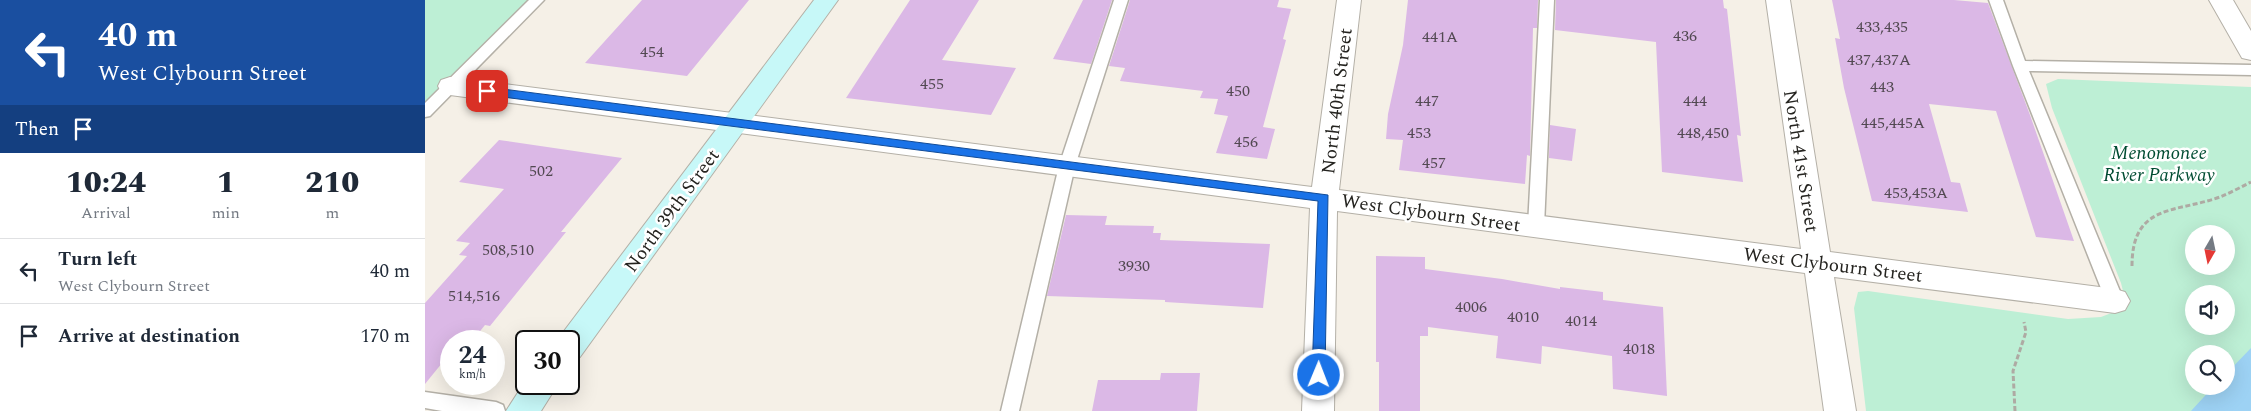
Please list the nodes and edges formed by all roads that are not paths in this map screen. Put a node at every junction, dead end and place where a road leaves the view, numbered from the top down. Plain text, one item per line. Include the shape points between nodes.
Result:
1 (537, 0) edge
2 (826, 0) edge
3 (1121, 0) edge
4 (1349, 0) edge
5 (1547, 0) edge
6 (1778, 0) edge
7 (1997, 0) edge
8 (2221, 0) edge
9 (2251, 52) edge
10 (2020, 66) junction
11 (2251, 70) edge
12 (450, 86) junction
13 (425, 112) edge
14 (735, 123) junction
15 (1067, 166) junction
16 (1324, 198) junction
17 (1536, 226) junction
18 (1818, 262) junction
19 (2115, 301) joint
20 (580, 333) edge
21 (534, 395) edge
22 (425, 400) edge
23 (496, 411) edge
24 (522, 411) edge
25 (1009, 411) edge
26 (1318, 411) edge
27 (1841, 411) edge

1 - 12 lane
2 - 14 street, North 39th Street
3 - 15 lane
4 - 16 street, North 40th Street
5 - 17 lane
6 - 18 street, North 41st Street
7 - 10 lane
8 - 9 street
10 - 11 lane
10 - 19 lane
12 - 13 lane
12 - 14 street, West Clybourn Street
14 - 15 street, West Clybourn Street
14 - 20 street, North 39th Street
15 - 16 street, West Clybourn Street
15 - 25 lane
16 - 17 street, West Clybourn Street
16 - 26 street, North 40th Street
17 - 18 street, West Clybourn Street
18 - 19 street, West Clybourn Street
18 - 27 street, North 41st Street
21 - 24 street
22 - 23 lane

